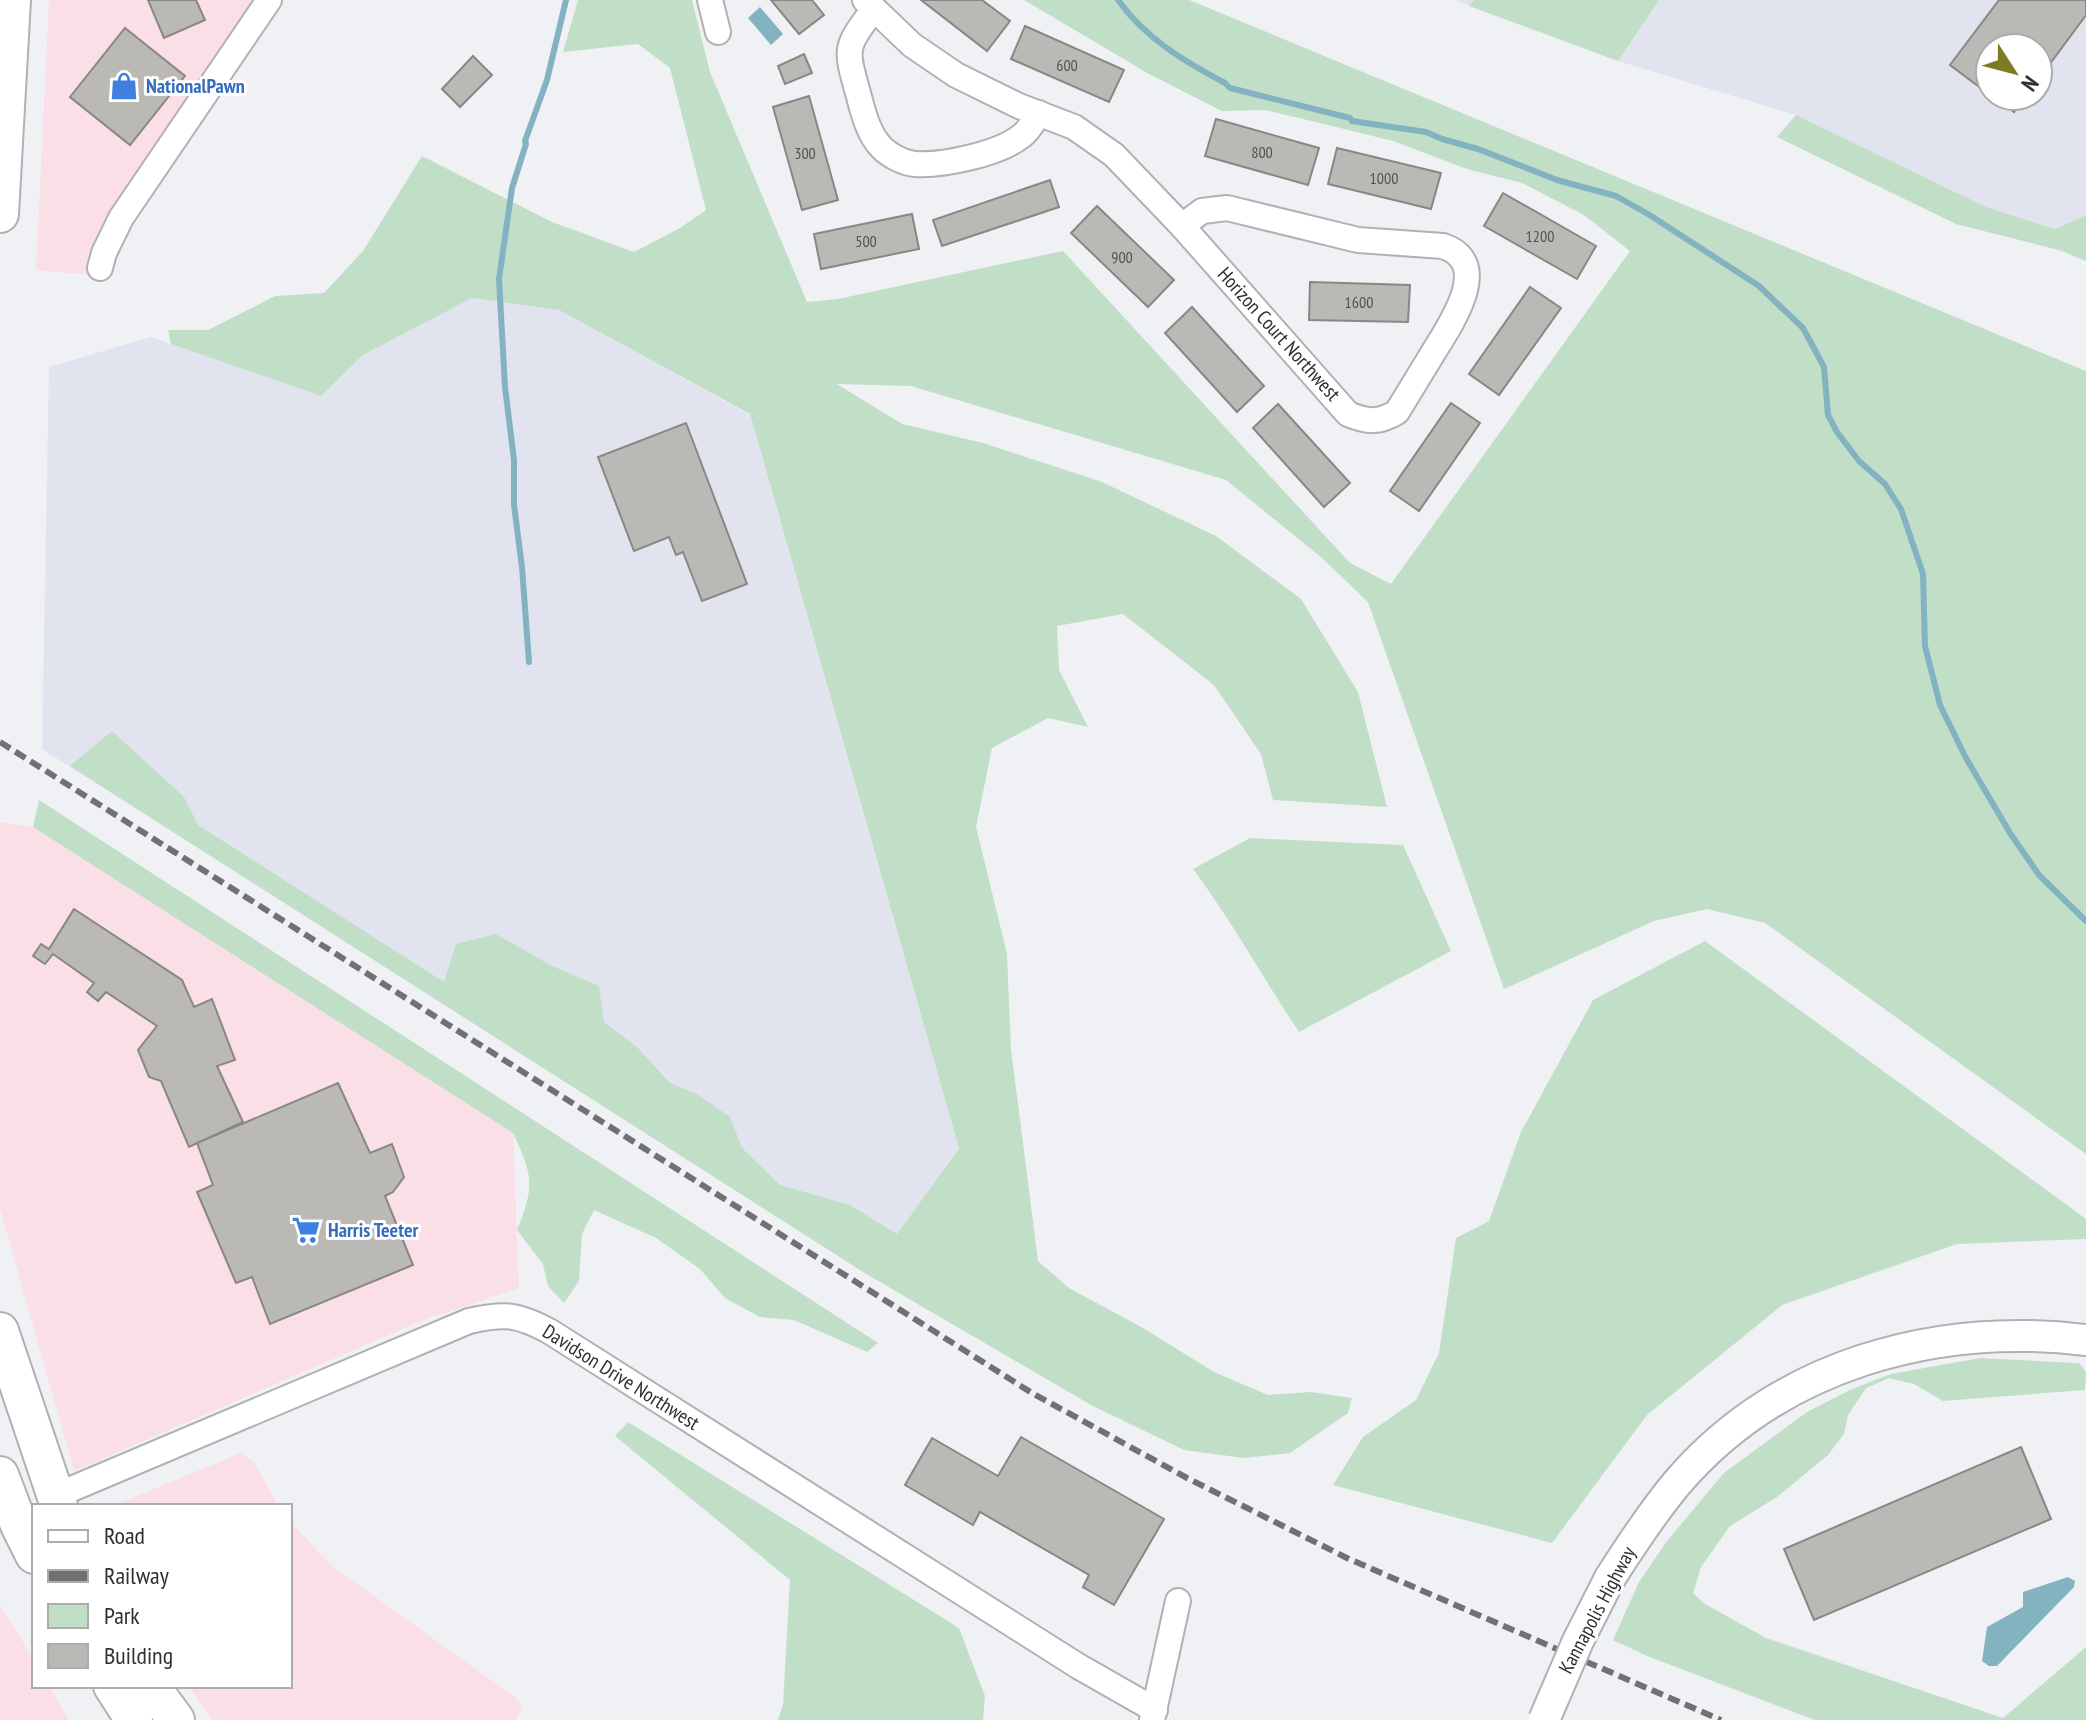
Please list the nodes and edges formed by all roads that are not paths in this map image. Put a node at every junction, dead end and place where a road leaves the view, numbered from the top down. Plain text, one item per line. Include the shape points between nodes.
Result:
1 (12, 0) edge
2 (269, 0) edge
3 (710, 0) edge
4 (869, 5) edge
5 (718, 32) dead end
6 (1039, 113) junction
7 (0, 214) edge
8 (1182, 226) junction
9 (100, 268) dead end
10 (0, 1331) edge
11 (2086, 1340) edge
12 (4, 1498) edge
13 (57, 1501) edge
14 (32, 1551) edge
15 (1178, 1601) dead end
16 (115, 1688) edge
17 (152, 1688) edge
18 (1154, 1715) edge
19 (134, 1720) edge
20 (176, 1720) edge
21 (1544, 1720) edge

1 - 7 highway
2 - 9 street via 121,218
3 - 5 street
4 - 6 street, Horizon Court Northwest via 912,45 956,75
4 - 6 street, Horizon Court Northwest via 850,41 849,62 871,132 894,157 934,164 995,151 1022,137
6 - 8 street, Horizon Court Northwest via 1093,137
8 - 8 street, Horizon Court Northwest via 1348,414 1366,421 1384,420 1397,412 1461,307 1467,283 1455,250 1443,246 1358,240 1227,208 1202,211
10 - 13 highway
11 - 21 main road, Kannapolis Highway, bridge via 1962,1337 1874,1356 1790,1393 1715,1445 1678,1482 1610,1578
12 - 13 main road, Davidson Drive Northwest
12 - 14 highway
13 - 18 street, Davidson Drive Northwest via 454,1327 510,1314 549,1331
15 - 18 street
16 - 19 highway
17 - 20 highway

